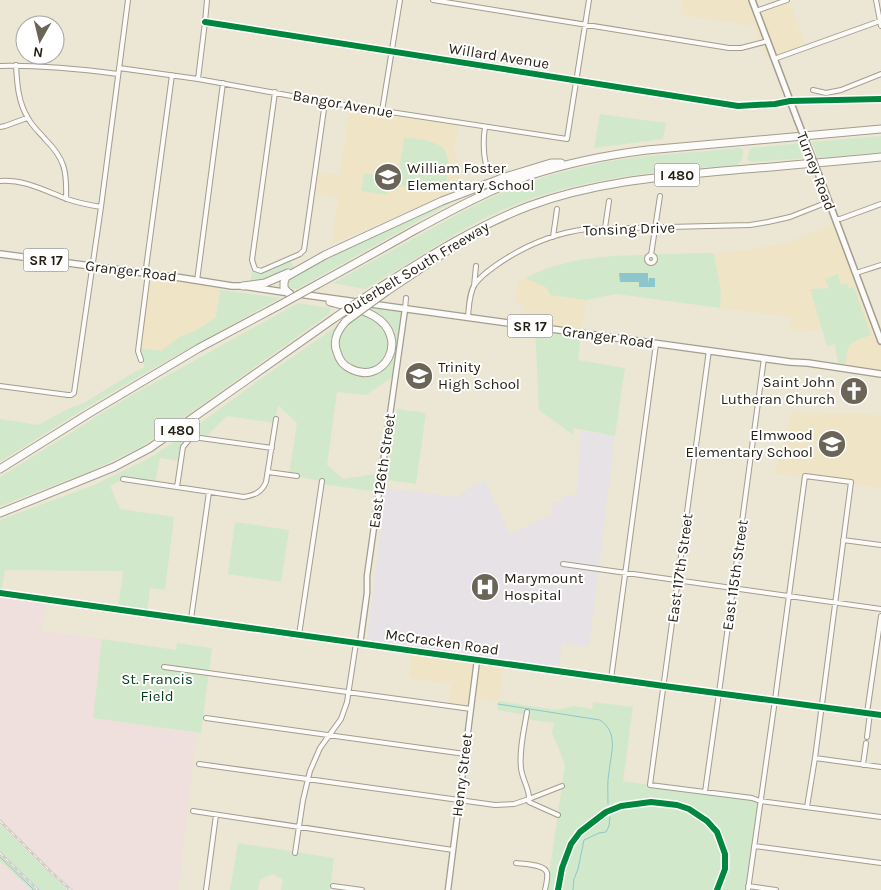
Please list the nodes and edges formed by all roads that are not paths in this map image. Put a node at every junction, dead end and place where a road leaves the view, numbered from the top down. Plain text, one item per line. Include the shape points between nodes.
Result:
1 (128, 0) edge
2 (207, 0) edge
3 (400, 0) edge
4 (433, 0) edge
5 (589, 0) edge
6 (752, 0) edge
7 (787, 0) edge
8 (876, 0) edge
9 (756, 11) junction
10 (205, 22) junction
11 (880, 24) edge
12 (585, 25) junction
13 (768, 41) junction
14 (392, 52) junction
15 (774, 59) junction
16 (16, 65) junction
17 (0, 66) edge
18 (119, 68) junction
19 (118, 74) junction
20 (881, 74) edge
21 (172, 75) junction
22 (198, 79) junction
23 (576, 80) junction
24 (223, 83) junction
25 (813, 90) dead end
26 (275, 92) junction
27 (881, 99) edge
28 (790, 101) junction
29 (325, 102) junction
30 (382, 111) junction
31 (27, 118) junction
32 (0, 127) edge
33 (485, 127) junction
34 (881, 129) edge
35 (881, 157) edge
36 (574, 163) junction
37 (486, 165) dead end
38 (0, 181) edge
39 (660, 196) dead end
40 (66, 199) junction
41 (609, 201) dead end
42 (828, 202) junction
43 (881, 204) edge
44 (101, 207) junction
45 (557, 209) dead end
46 (835, 219) junction
47 (655, 227) junction
48 (480, 228) junction
49 (605, 228) junction
50 (553, 236) junction
51 (0, 254) edge
52 (651, 255) dead end
53 (309, 263) junction
54 (881, 265) edge
55 (93, 266) junction
56 (476, 266) dead end
57 (148, 273) junction
58 (856, 274) junction
59 (197, 281) junction
60 (232, 286) junction
61 (243, 286) junction
62 (474, 286) junction
63 (289, 294) junction
64 (406, 298) dead end
65 (330, 302) junction
66 (396, 308) junction
67 (405, 309) junction
68 (468, 318) junction
69 (878, 327) edge
70 (881, 342) edge
71 (656, 344) junction
72 (710, 350) junction
73 (764, 358) junction
74 (140, 360) dead end
75 (881, 374) edge
76 (0, 386) edge
77 (276, 419) dead end
78 (272, 448) junction
79 (0, 470) edge
80 (268, 472) junction
81 (297, 476) dead end
82 (123, 479) dead end
83 (322, 481) dead end
84 (178, 487) junction
85 (209, 492) junction
86 (0, 512) edge
87 (843, 540) junction
88 (881, 545) edge
89 (563, 564) dead end
90 (625, 572) junction
91 (678, 580) junction
92 (733, 588) junction
93 (0, 593) edge
94 (788, 596) junction
95 (835, 602) junction
96 (881, 609) edge
97 (881, 616) edge
98 (191, 620) junction
99 (299, 635) junction
100 (358, 644) junction
101 (477, 660) junction
102 (875, 661) junction
103 (881, 662) edge
104 (164, 667) dead end
105 (611, 679) junction
106 (664, 686) junction
107 (349, 692) junction
108 (719, 693) junction
109 (775, 700) junction
110 (821, 706) junction
111 (471, 709) junction
112 (527, 712) dead end
113 (869, 713) junction
114 (881, 714) edge
115 (206, 718) dead end
116 (329, 736) junction
117 (867, 737) dead end
118 (866, 743) dead end
119 (465, 754) junction
120 (815, 758) junction
121 (199, 764) dead end
122 (863, 765) junction
123 (881, 767) edge
124 (309, 779) junction
125 (562, 786) dead end
126 (705, 792) junction
127 (529, 799) junction
128 (459, 800) junction
129 (760, 801) junction
130 (807, 807) junction
131 (193, 810) dead end
132 (216, 815) junction
133 (558, 815) dead end
134 (881, 817) edge
135 (299, 826) junction
136 (754, 846) junction
137 (453, 850) junction
138 (295, 853) dead end
139 (516, 863) dead end
140 (881, 863) edge
141 (333, 886) dead end
142 (748, 888) edge
143 (206, 890) edge
144 (362, 890) edge
145 (448, 890) edge
146 (545, 890) edge
147 (776, 890) edge

1 - 18 street
2 - 10 street
3 - 14 street
4 - 12 street
5 - 12 street
6 - 9 main road, Turney Road
7 - 9 street
8 - 11 street
9 - 13 main road, Turney Road
10 - 14 street, Willard Avenue
10 - 22 street
11 - 15 street
12 - 13 street via 730,48
12 - 23 street
13 - 15 main road, Turney Road
14 - 23 street, Willard Avenue
14 - 30 street
15 - 28 main road, Turney Road
16 - 17 street
16 - 19 street
16 - 31 street via 18,90
18 - 19 street
18 - 21 street, Bangor Avenue
19 - 44 street
20 - 25 street via 841,90 826,93
21 - 22 street, Bangor Avenue
21 - 57 street via 146,268
22 - 24 street, Bangor Avenue
23 - 28 street, Willard Avenue via 738,106
23 - 33 street, Bangor Avenue via 567,139
24 - 26 street, Bangor Avenue
24 - 59 street
26 - 29 street, Bangor Avenue
26 - 29 street via 252,260 258,271 265,271 304,250
27 - 28 street
28 - 42 main road, Turney Road, bridge
29 - 30 street, Bangor Avenue
30 - 33 street, Bangor Avenue
31 - 32 street
31 - 40 street via 62,161 66,170
33 - 37 street
34 - 36 highway, Outerbelt South Freeway / I 480 via 647,150
35 - 48 highway, Outerbelt South Freeway / I 480 via 619,182 551,199
36 - 53 highway via 551,164 483,185 422,209
36 - 79 highway, Outerbelt South Freeway / I 480, bridge via 490,191 453,210 199,348
38 - 40 street via 29,184
39 - 47 street
40 - 44 street
41 - 49 street
42 - 46 main road, Turney Road
42 - 47 street, Tonsing Drive via 790,217 750,225
43 - 46 street
44 - 55 street
45 - 50 street
46 - 58 main road, Turney Road
47 - 49 street, Tonsing Drive
47 - 52 street
48 - 65 highway, bridge via 387,291 346,321 338,331 336,350 340,360 350,369 360,372 380,367 392,351 387,327 371,314
48 - 86 highway, Outerbelt South Freeway / I 480, bridge via 376,290 150,448 98,474
49 - 50 street, Tonsing Drive
50 - 62 street, Tonsing Drive via 516,253 485,274
51 - 55 main road, Granger Road / SR 17
53 - 61 highway via 265,283
53 - 63 highway via 286,277 284,285
54 - 58 street
55 - 57 main road, Granger Road / SR 17
55 - 76 street via 74,392 71,395
56 - 62 street
57 - 59 main road, Granger Road / SR 17
57 - 74 street via 138,351
58 - 69 main road, Turney Road
59 - 60 main road, Granger Road / SR 17
60 - 61 main road, Granger Road / SR 17
60 - 63 main road, Granger Road / SR 17
61 - 63 main road, Granger Road / SR 17
62 - 68 street
63 - 65 main road, Granger Road / SR 17
63 - 66 main road, Granger Road / SR 17
64 - 67 street, East 126th Street
65 - 66 main road, Granger Road / SR 17
66 - 67 main road, Granger Road / SR 17
67 - 68 main road, Granger Road / SR 17
67 - 100 street, East 126th Street
68 - 71 main road, Granger Road / SR 17
69 - 70 main road, Turney Road
71 - 72 main road, Granger Road / SR 17
71 - 90 street
72 - 73 main road, Granger Road / SR 17
72 - 91 street, East 117th Street
73 - 75 main road, Granger Road / SR 17
73 - 92 street, East 115th Street
77 - 78 street
78 - 80 street
78 - 84 street via 193,437 183,447
80 - 81 street
80 - 85 street via 263,489 252,496
82 - 84 street
83 - 99 street
84 - 85 street
85 - 98 street
87 - 88 street
87 - 94 street via 851,482 804,476
87 - 95 street
89 - 90 street
90 - 91 street
90 - 105 street
91 - 92 street
91 - 106 street, East 117th Street
92 - 94 street
92 - 108 street, East 115th Street
93 - 98 street, McCracken Road
94 - 95 street
94 - 109 street
95 - 96 street
95 - 110 street
97 - 102 street
98 - 99 street, McCracken Road
99 - 100 street, McCracken Road
100 - 101 street, McCracken Road
100 - 107 street
101 - 105 street, McCracken Road
101 - 111 street, Henry Street
102 - 103 street
102 - 113 street
104 - 107 street
105 - 106 street, McCracken Road
106 - 108 street, McCracken Road
106 - 126 street, East 117th Street via 650,785
107 - 111 street
107 - 116 street via 345,711
108 - 109 street, McCracken Road
108 - 126 street, East 115th Street
109 - 110 street, McCracken Road
109 - 129 street
110 - 113 street, McCracken Road
110 - 120 street
111 - 119 street, Henry Street
112 - 127 street via 521,767
113 - 114 street, McCracken Road
113 - 117 street
115 - 116 street
116 - 119 street
116 - 124 street via 314,759
118 - 122 street
119 - 128 street, Henry Street
120 - 122 street
120 - 130 street
121 - 124 street
122 - 123 street
124 - 128 street
124 - 135 street
125 - 127 street
126 - 129 street
127 - 128 street via 495,805
127 - 133 street via 529,802
128 - 137 street, Henry Street
129 - 130 street
129 - 136 street
130 - 134 street
131 - 132 street
132 - 135 street
132 - 143 street
135 - 137 street
135 - 138 street
136 - 140 street
136 - 142 street
137 - 145 street, Henry Street
139 - 146 street via 545,869 548,874
141 - 144 street
142 - 147 street

